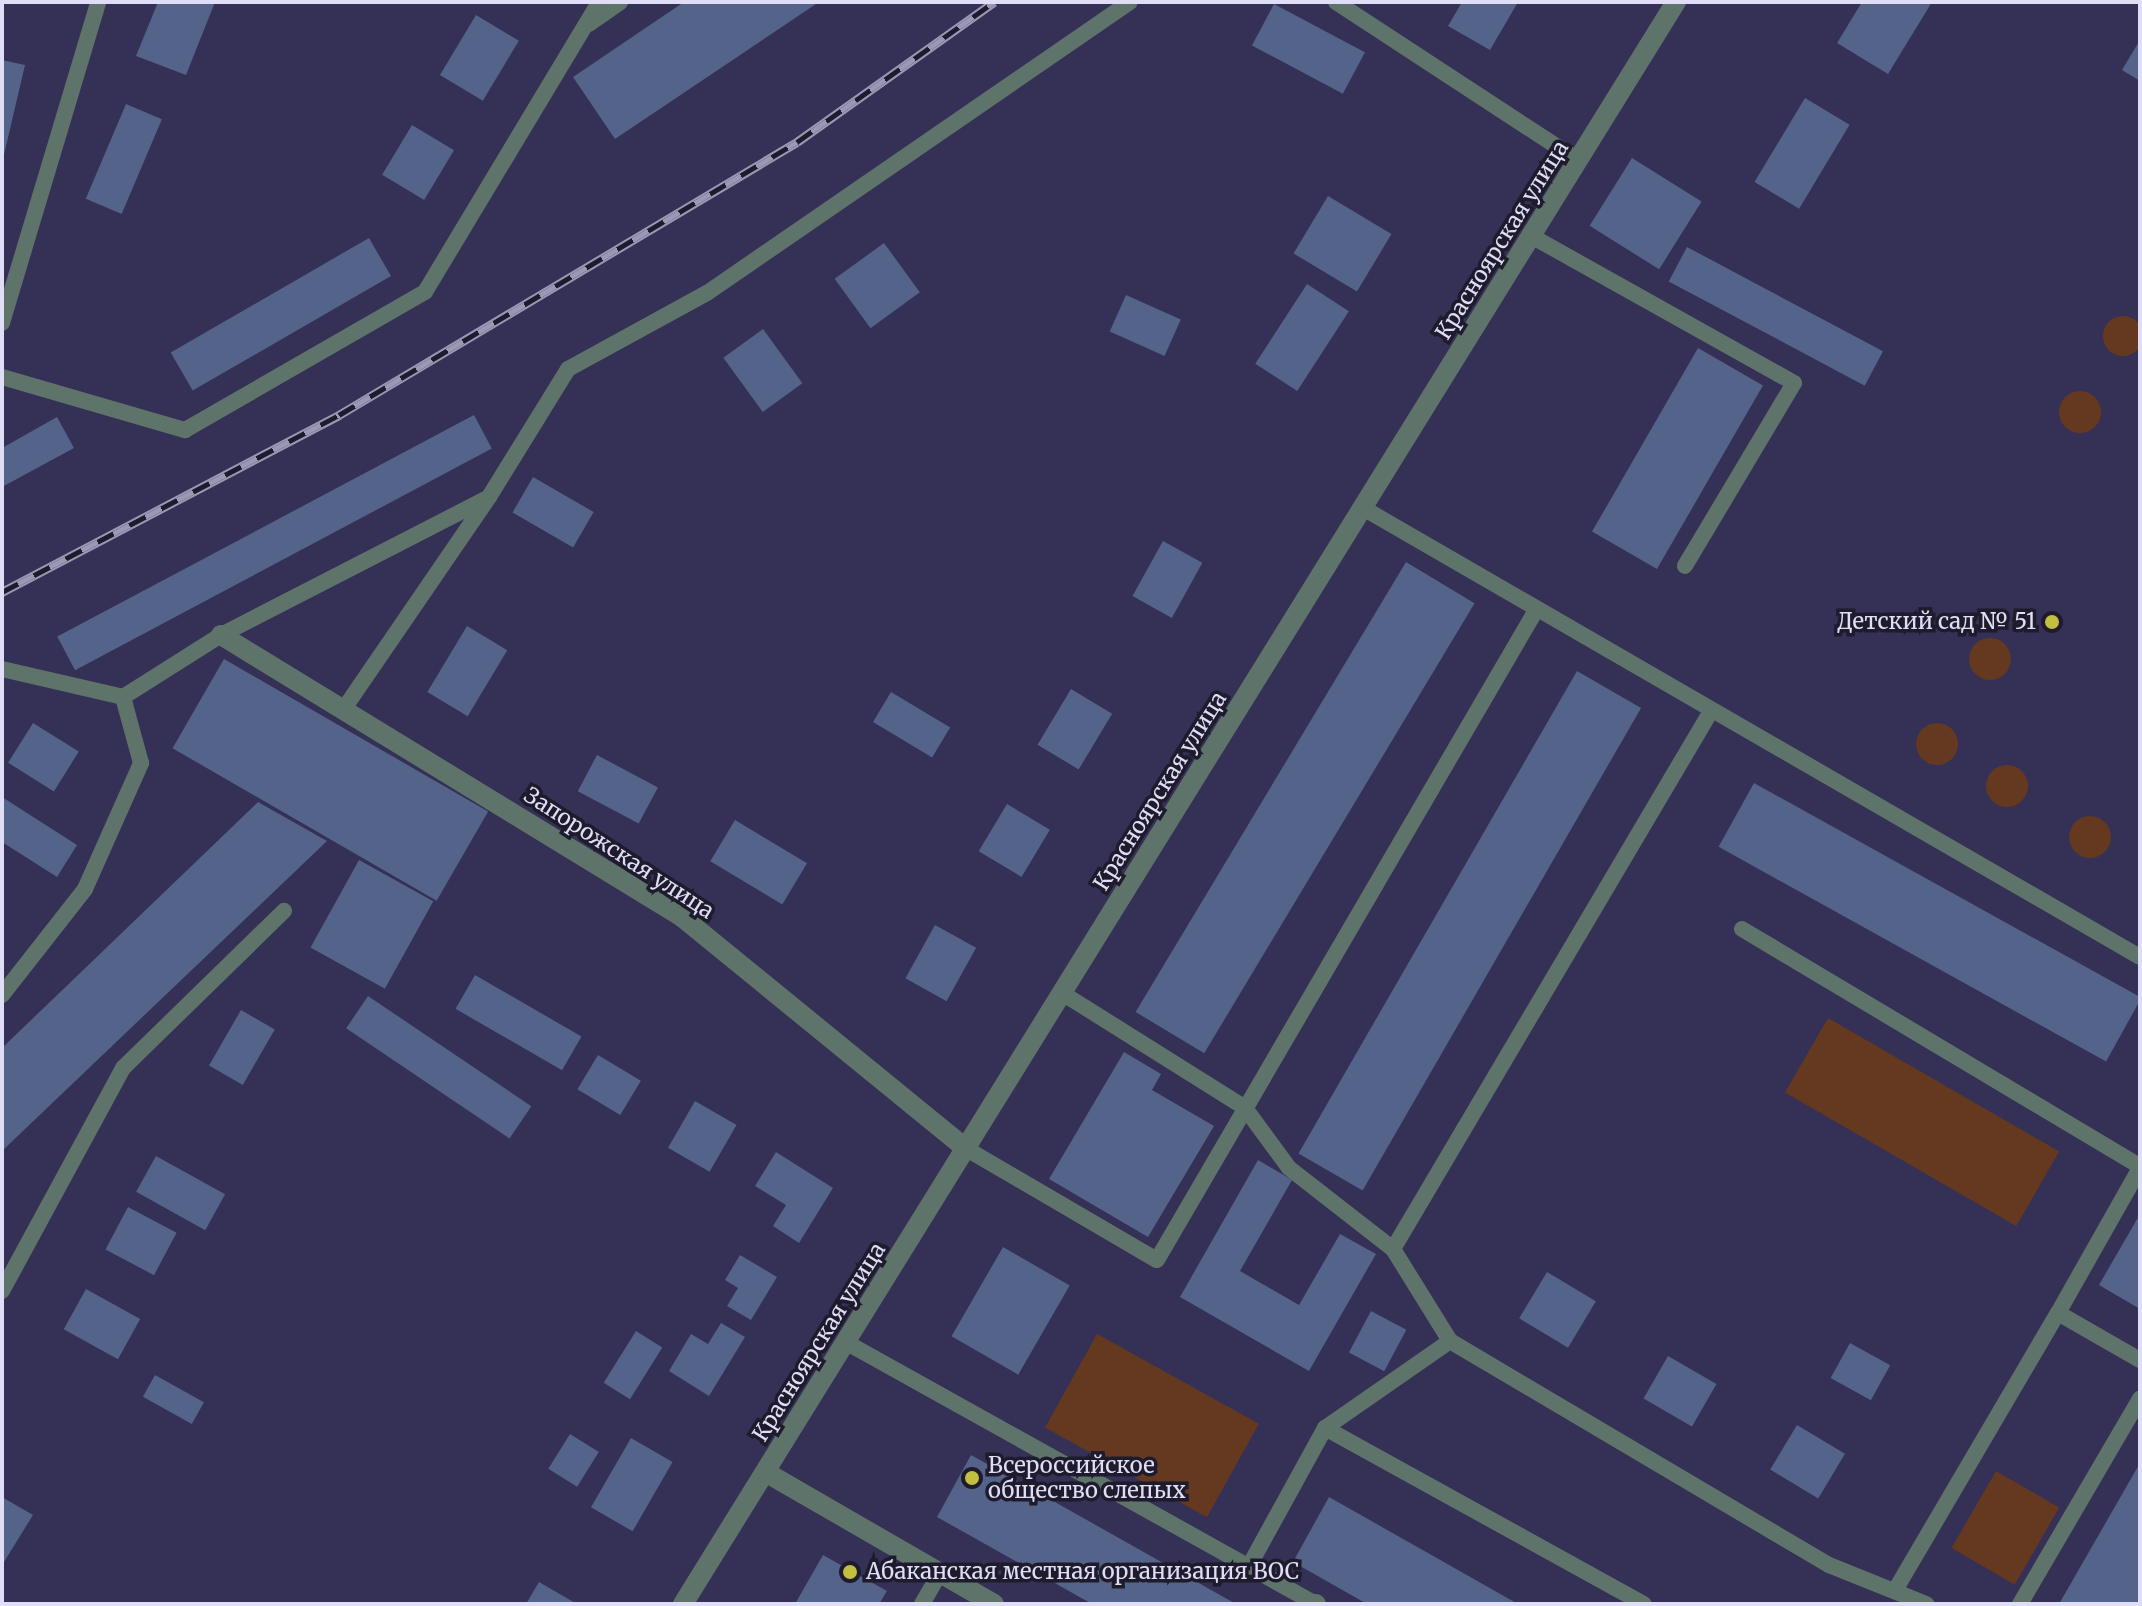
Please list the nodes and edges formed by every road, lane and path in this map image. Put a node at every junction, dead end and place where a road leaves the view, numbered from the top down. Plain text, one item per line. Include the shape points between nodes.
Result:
1 (98, 2) edge
2 (599, 2) edge
3 (620, 2) edge
4 (1130, 2) edge
5 (1336, 2) edge
6 (1676, 2) edge
7 (582, 29) junction
8 (1579, 161) junction
9 (1533, 237) junction
10 (2, 323) edge
11 (2, 377) edge
12 (489, 497) junction
13 (1363, 508) junction
14 (1685, 566) dead end
15 (1536, 610) junction
16 (221, 635) junction
17 (2, 669) edge
18 (123, 697) junction
19 (344, 709) junction
20 (1711, 711) junction
21 (284, 911) dead end
22 (1742, 929) dead end
23 (2140, 957) edge
24 (1062, 993) junction
25 (2, 995) edge
26 (1245, 1108) junction
27 (965, 1148) junction
28 (2140, 1167) edge
29 (1393, 1249) junction
30 (2, 1291) edge
31 (2058, 1313) junction
32 (1450, 1341) junction
33 (849, 1344) junction
34 (2140, 1360) edge
35 (2140, 1399) edge
36 (1325, 1428) junction
37 (767, 1473) junction
38 (1248, 1568) junction
39 (939, 1574) junction
40 (1897, 1587) junction
41 (683, 1604) edge
42 (922, 1604) edge
43 (994, 1604) edge
44 (1314, 1604) edge
45 (1644, 1604) edge
46 (1926, 1604) edge
47 (2020, 1604) edge

1 - 10 lane
2 - 7 lane
3 - 7 lane
4 - 12 lane via 707,293 568,369
5 - 8 lane
6 - 8 street, Красноярская улица
7 - 11 lane via 425,292 185,430
8 - 9 street, Красноярская улица
9 - 13 street, Красноярская улица
9 - 14 lane via 1794,383
12 - 16 lane
12 - 19 lane
13 - 15 lane
13 - 24 street, Красноярская улица
15 - 20 lane
15 - 26 lane
16 - 18 lane
16 - 19 street, Запорожская улица
17 - 18 lane
18 - 25 lane via 141,763 85,889
19 - 27 street, Запорожская улица via 682,917
20 - 23 lane
20 - 29 lane
21 - 30 lane via 123,1068
22 - 28 lane
24 - 26 lane
24 - 27 street, Красноярская улица
26 - 27 lane via 1157,1260
26 - 29 lane via 1289,1168
27 - 33 street, Красноярская улица
28 - 31 lane
29 - 32 lane
31 - 34 lane
31 - 40 lane
32 - 36 lane
32 - 40 lane via 1829,1565
33 - 37 street, Красноярская улица
33 - 38 lane
35 - 47 lane
36 - 38 lane
36 - 45 lane
37 - 39 street
37 - 41 street, Красноярская улица
38 - 44 lane
39 - 42 lane
39 - 43 street
40 - 46 lane

